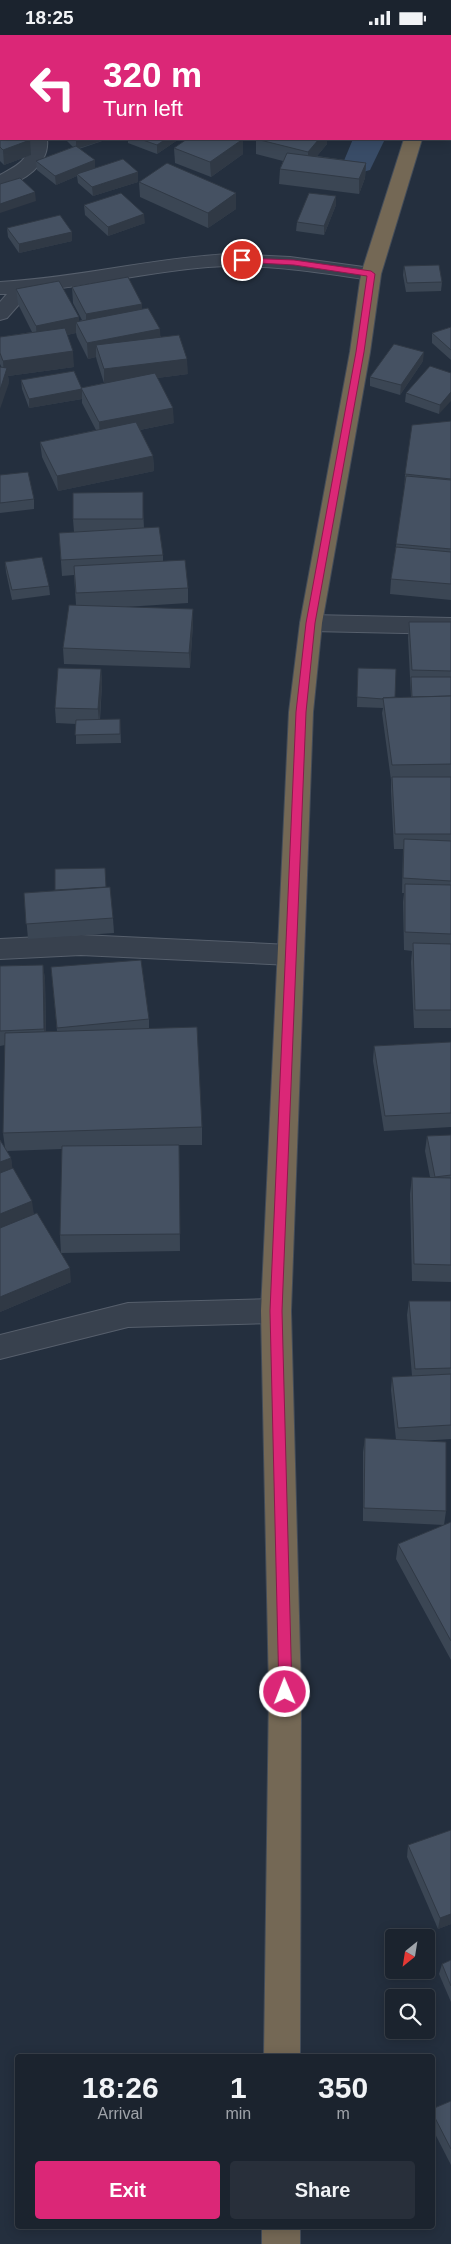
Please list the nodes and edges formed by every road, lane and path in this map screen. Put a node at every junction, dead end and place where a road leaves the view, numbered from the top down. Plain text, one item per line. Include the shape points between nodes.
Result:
1 (38, 140) edge
2 (413, 140) edge
3 (0, 182) edge
4 (371, 274) junction
5 (0, 288) edge
6 (23, 288) junction
7 (0, 314) edge
8 (311, 623) junction
9 (451, 626) edge
10 (0, 949) edge
11 (290, 955) junction
12 (276, 1311) junction
13 (0, 1347) edge
14 (282, 2054) edge
15 (281, 2229) edge
16 (281, 2244) edge

1 - 3 street via 38,152 32,164
2 - 4 highway
4 - 6 street via 257,260 203,262
4 - 8 highway
5 - 6 street
6 - 7 street
8 - 9 street
8 - 11 highway via 301,712
10 - 11 street via 81,945
11 - 12 highway
12 - 13 street via 128,1315
12 - 14 highway via 285,1692
15 - 16 highway

